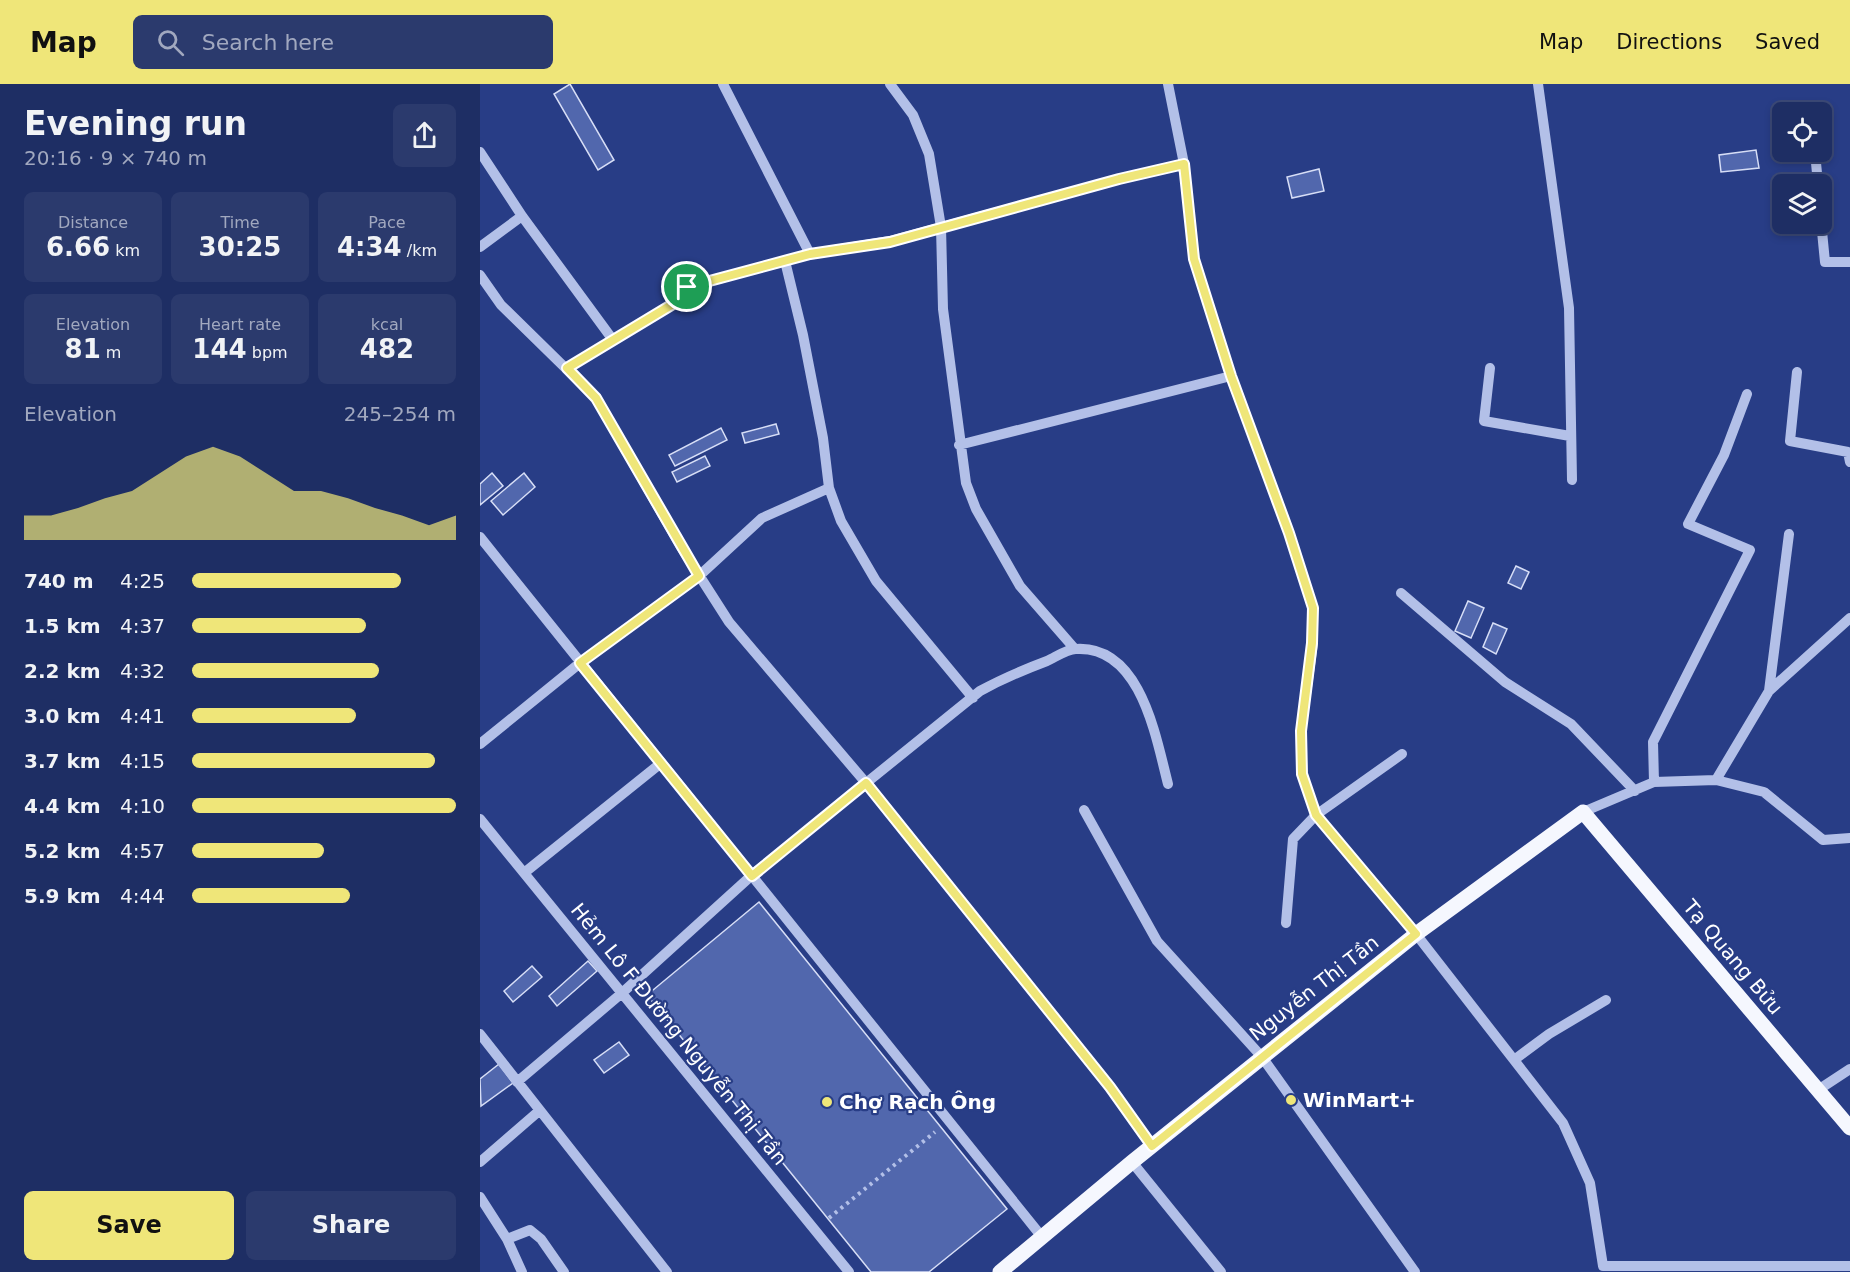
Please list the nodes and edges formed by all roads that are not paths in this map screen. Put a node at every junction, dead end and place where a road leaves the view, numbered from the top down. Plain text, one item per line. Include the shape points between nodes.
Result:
1 (723, 84) edge
2 (890, 84) edge
3 (1168, 84) edge
4 (1538, 84) edge
5 (480, 152) edge
6 (1184, 164) junction
7 (522, 216) junction
8 (941, 227) junction
9 (1822, 234) edge
10 (480, 247) edge
11 (810, 254) junction
12 (785, 261) junction
13 (1850, 262) edge
14 (480, 275) edge
15 (613, 340) junction
16 (567, 368) junction
17 (1490, 368) dead end
18 (1797, 372) dead end
19 (1231, 376) junction
20 (1747, 394) dead end
21 (1570, 436) junction
22 (959, 445) junction
23 (1850, 462) edge
24 (1572, 480) dead end
25 (829, 488) junction
26 (1789, 534) dead end
27 (480, 537) edge
28 (699, 576) junction
29 (1401, 593) dead end
30 (1850, 618) edge
31 (1074, 648) junction
32 (580, 663) junction
33 (1769, 691) junction
34 (973, 698) junction
35 (480, 744) edge
36 (1402, 754) dead end
37 (661, 763) junction
38 (1716, 780) junction
39 (1654, 782) junction
40 (866, 783) junction
41 (1168, 784) dead end
42 (1635, 791) junction
43 (1084, 810) dead end
44 (1583, 812) junction
45 (1316, 815) junction
46 (480, 819) edge
47 (1850, 838) edge
48 (524, 873) junction
49 (752, 876) junction
50 (1287, 923) dead end
51 (1416, 934) junction
52 (622, 993) junction
53 (1606, 1000) dead end
54 (480, 1034) edge
55 (1262, 1056) junction
56 (1514, 1060) junction
57 (1850, 1069) edge
58 (517, 1082) junction
59 (1818, 1090) junction
60 (539, 1111) junction
61 (1850, 1128) edge
62 (1152, 1146) junction
63 (480, 1162) edge
64 (1132, 1162) junction
65 (480, 1197) edge
66 (1042, 1237) junction
67 (507, 1239) junction
68 (1850, 1266) edge
69 (522, 1272) edge
70 (564, 1272) edge
71 (667, 1272) edge
72 (849, 1272) edge
73 (1000, 1272) edge
74 (1221, 1272) edge
75 (1415, 1272) edge

1 - 11 street
2 - 8 street via 913,115 929,154
3 - 6 street
4 - 21 street via 1569,308
5 - 7 street
6 - 8 street
6 - 19 street via 1194,259
7 - 10 street
7 - 15 street
8 - 11 street via 890,242
8 - 22 street via 943,309
9 - 13 street via 1825,262
11 - 12 street
12 - 15 street via 687,287 678,301
12 - 25 street via 807,355
14 - 16 street via 501,305
15 - 16 street
16 - 28 street via 596,398
17 - 21 street via 1484,421
18 - 23 street via 1790,441 1848,452
19 - 22 street
19 - 45 street via 1313,608 1301,731 1302,774
20 - 39 street via 1724,455 1688,524 1750,550 1653,742
21 - 24 street
22 - 31 street via 966,483 998,549 1020,586
25 - 28 street via 762,518
25 - 34 street via 845,530 876,581
26 - 33 street
27 - 32 street
28 - 32 street
28 - 40 street via 729,622
29 - 42 street via 1505,682 1571,724
30 - 33 street
31 - 34 street via 1012,673
31 - 41 street via 1098,651 1116,662 1134,682 1151,718
32 - 35 street
32 - 37 street
33 - 38 street
34 - 40 street
36 - 45 street
37 - 48 street
37 - 49 street
38 - 39 street, Nguyễn Thị Tần
38 - 47 street, Nguyễn Thị Tần via 1764,792 1823,840
39 - 42 street, Nguyễn Thị Tần
40 - 49 street
40 - 62 street via 1110,1087
42 - 44 street, Nguyễn Thị Tần
43 - 55 street via 1157,941
44 - 51 main road, Nguyễn Thị Tần
44 - 59 main road, Tạ Quang Bửu
45 - 50 street via 1293,839
45 - 51 street
46 - 48 street, Hẻm Lô F Đường Nguyễn Thị Tần
48 - 52 street, Hẻm Lô F Đường Nguyễn Thị Tần
49 - 52 street
49 - 66 street
51 - 55 main road, Nguyễn Thị Tần
51 - 56 street
52 - 58 street
52 - 72 street, Hẻm Lô F Đường Nguyễn Thị Tần
53 - 56 street
54 - 58 street
55 - 62 main road, Nguyễn Thị Tần
55 - 75 street
56 - 68 street via 1563,1123 1590,1183 1603,1266
57 - 59 street
58 - 60 street
59 - 61 main road, Tạ Quang Bửu
60 - 63 street
60 - 71 street
62 - 64 main road, Nguyễn Thị Tần
64 - 66 main road, Nguyễn Thị Tần
64 - 74 street
65 - 67 street
66 - 73 main road, Nguyễn Thị Tần
67 - 69 street
67 - 70 street via 530,1230

